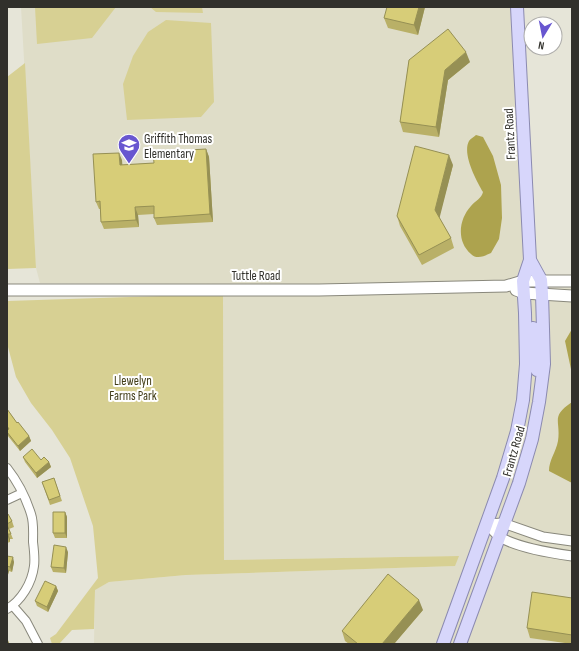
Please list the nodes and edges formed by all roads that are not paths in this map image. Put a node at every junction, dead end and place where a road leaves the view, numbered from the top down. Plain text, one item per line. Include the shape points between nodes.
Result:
1 (517, 7) edge
2 (530, 260) junction
3 (541, 280) junction
4 (572, 281) edge
5 (526, 289) junction
6 (7, 290) edge
7 (542, 294) junction
8 (572, 296) edge
9 (540, 395) junction
10 (7, 468) edge
11 (22, 492) junction
12 (7, 500) edge
13 (503, 523) junction
14 (487, 524) junction
15 (499, 536) junction
16 (572, 541) edge
17 (572, 556) edge
18 (10, 608) edge
19 (38, 644) edge
20 (443, 644) edge
21 (460, 644) edge

1 - 2 main road, Frantz Road
2 - 3 main road, Frantz Road
2 - 5 main road, Frantz Road
3 - 4 main road
3 - 5 main road
3 - 7 main road, Frantz Road
5 - 6 main road, Tuttle Road via 506,286 319,290
5 - 7 main road
5 - 9 main road
5 - 14 main road, Frantz Road via 526,364 523,400 516,435
7 - 8 main road
7 - 9 main road, Frantz Road via 544,364
9 - 13 main road, Frantz Road via 532,439 519,483
10 - 11 street
11 - 12 street
11 - 18 street via 32,516 34,567 21,598
13 - 14 street
13 - 15 main road, Frantz Road
13 - 16 street via 543,537
14 - 15 street
14 - 20 main road, Frantz Road
15 - 17 street via 541,551
15 - 21 main road, Frantz Road
18 - 19 street via 26,621

